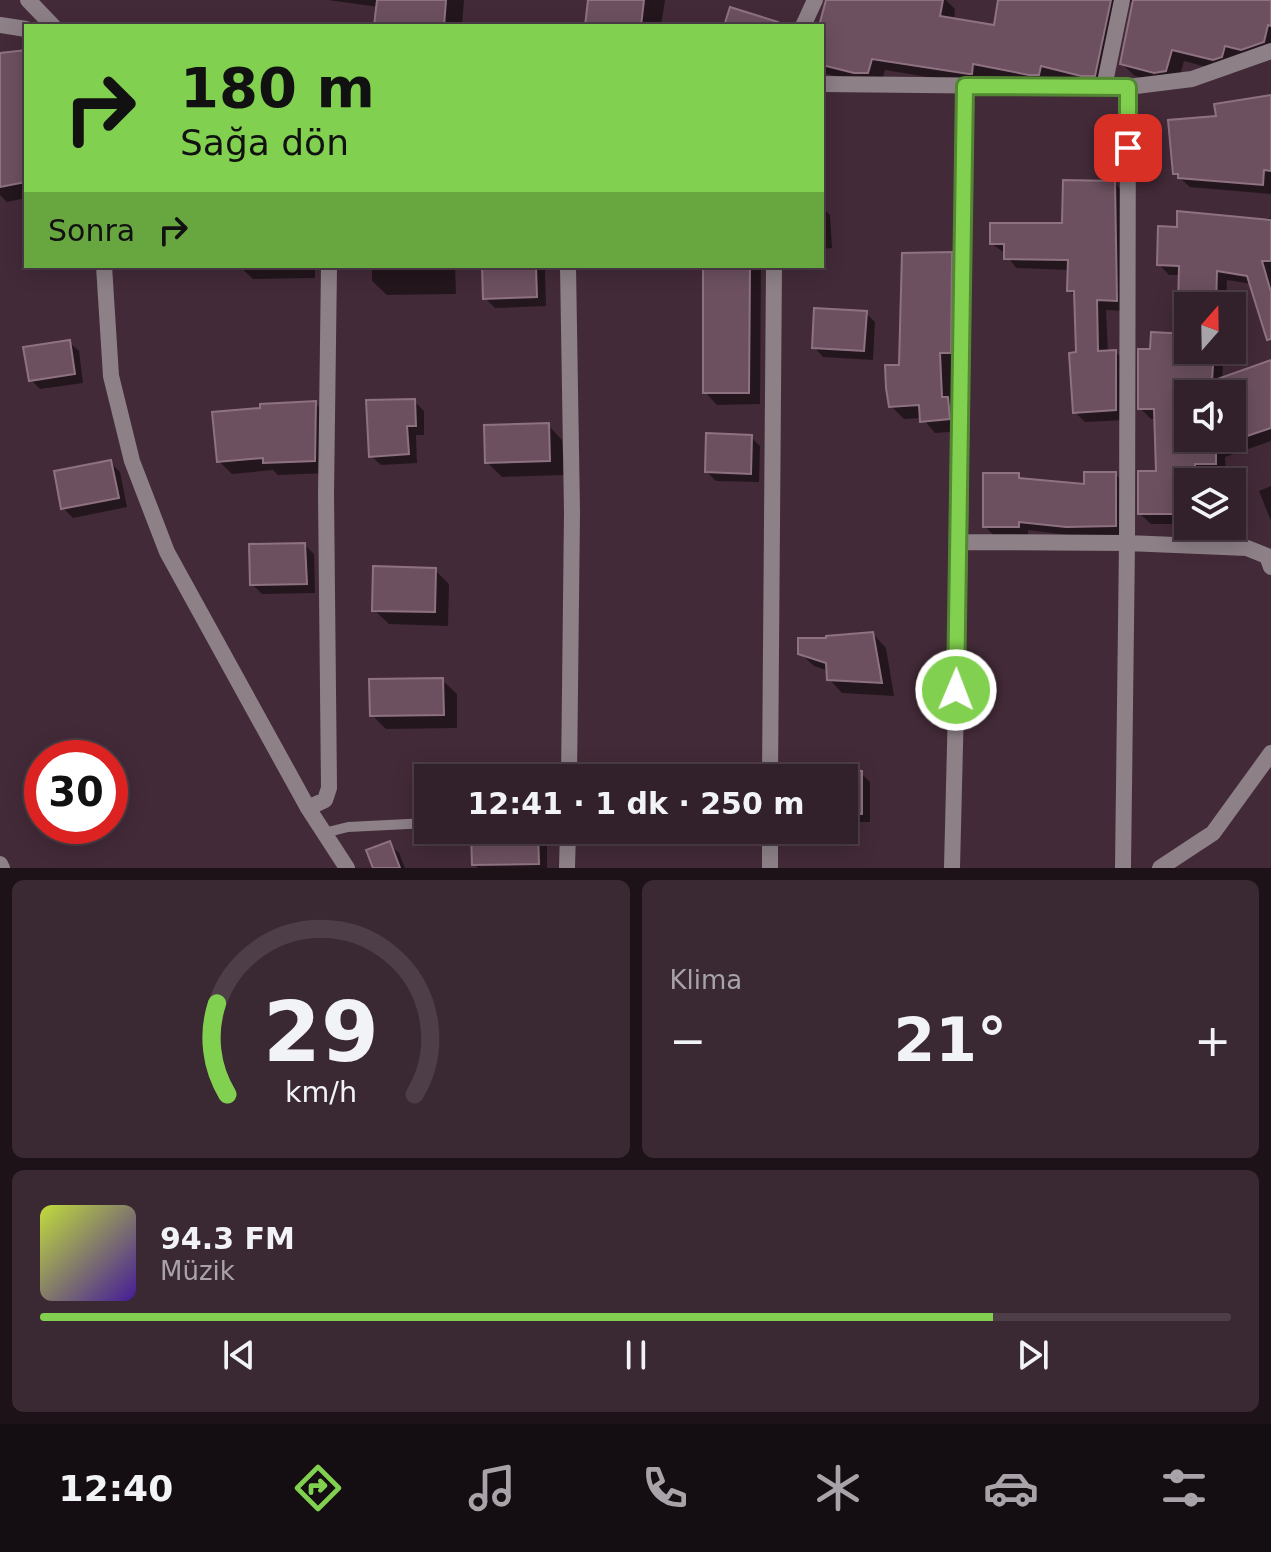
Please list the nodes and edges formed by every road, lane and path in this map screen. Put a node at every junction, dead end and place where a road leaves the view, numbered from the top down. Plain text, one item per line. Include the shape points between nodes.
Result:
1 (28, 0) edge
2 (815, 0) edge
3 (1122, 0) edge
4 (51, 24) edge
5 (804, 24) edge
6 (0, 25) edge
7 (24, 29) edge
8 (1271, 51) edge
9 (824, 84) edge
10 (965, 86) junction
11 (1104, 87) junction
12 (1128, 87) junction
13 (104, 268) edge
14 (329, 268) edge
15 (568, 268) edge
16 (774, 268) edge
17 (960, 542) junction
18 (1127, 543) junction
19 (1271, 567) edge
20 (1271, 753) edge
21 (569, 764) edge
22 (770, 764) edge
23 (308, 808) junction
24 (414, 824) edge
25 (324, 833) junction
26 (568, 844) edge
27 (770, 844) edge
28 (347, 868) edge
29 (567, 868) edge
30 (770, 868) edge
31 (952, 868) edge
32 (1123, 868) edge
33 (1160, 868) edge

1 - 4 street
2 - 5 street
3 - 11 street
6 - 7 street
8 - 12 street via 1192,79
9 - 10 street
10 - 11 street
10 - 17 street
11 - 12 street
12 - 18 street
13 - 23 street via 111,376 132,461 167,552
14 - 23 street via 329,788 325,800
15 - 21 street
16 - 22 street
17 - 18 street
17 - 31 street
18 - 19 street via 1247,548 1267,556
18 - 32 street
20 - 33 street via 1213,833
23 - 25 street
24 - 25 lane
25 - 28 street
26 - 29 street
27 - 30 street

